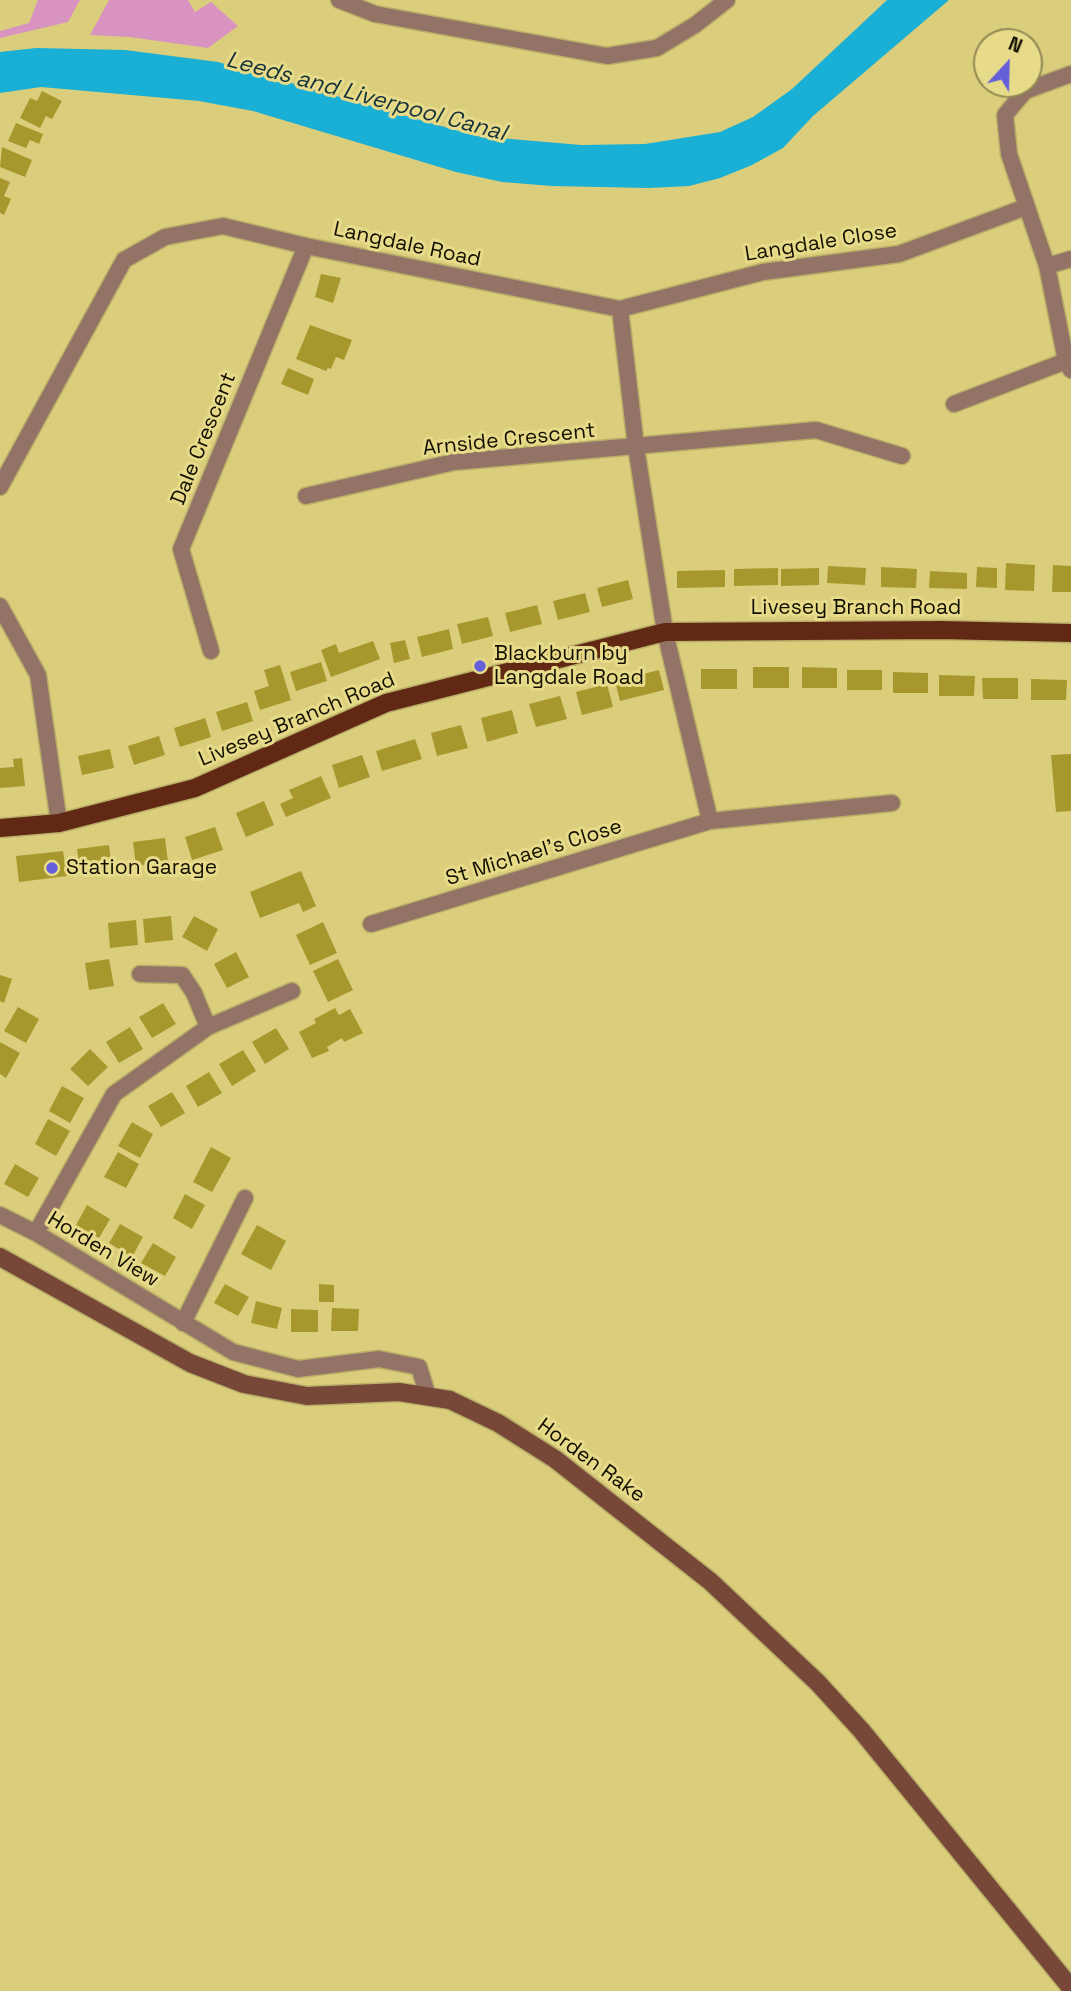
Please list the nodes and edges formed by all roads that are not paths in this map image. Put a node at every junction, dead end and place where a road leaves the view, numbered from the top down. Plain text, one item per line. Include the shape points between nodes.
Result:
1 (339, 0) edge
2 (727, 0) edge
3 (1071, 74) edge
4 (1026, 207) junction
5 (306, 246) junction
6 (1071, 259) edge
7 (1047, 266) junction
8 (620, 309) junction
9 (1069, 365) edge
10 (954, 404) dead end
11 (636, 447) junction
12 (902, 456) dead end
13 (0, 487) edge
14 (306, 496) dead end
15 (0, 606) edge
16 (666, 632) junction
17 (1071, 633) edge
18 (211, 651) dead end
19 (892, 803) dead end
20 (710, 821) junction
21 (59, 823) junction
22 (0, 828) edge
23 (371, 924) dead end
24 (140, 974) dead end
25 (292, 991) dead end
26 (208, 1027) junction
27 (245, 1198) dead end
28 (0, 1214) edge
29 (36, 1233) junction
30 (0, 1257) edge
31 (183, 1323) junction
32 (428, 1396) junction
33 (1071, 1988) edge

1 - 2 street via 375,14 607,56 657,48
3 - 4 street via 1025,90 1005,115 1009,155
4 - 7 street
4 - 8 street, Langdale Close via 899,254 763,272
5 - 8 street, Langdale Road
5 - 13 street, Langdale Road via 223,226 165,237 124,260
5 - 18 street, Dale Crescent via 181,549
6 - 7 street
7 - 9 street
8 - 11 street
9 - 10 street
11 - 12 street, Arnside Crescent via 816,430
11 - 14 street, Arnside Crescent via 454,462
11 - 16 street
15 - 21 street via 38,676
16 - 17 main road, Livesey Branch Road via 940,629
16 - 20 street
16 - 21 main road, Livesey Branch Road via 386,703 195,789
19 - 20 street, St Michael's Close
20 - 23 street, St Michael's Close
21 - 22 main road, Livesey Branch Road
24 - 26 street via 182,975
25 - 26 street
26 - 29 street via 114,1094
27 - 31 street
28 - 29 street, Horden View
29 - 31 street, Horden View
30 - 32 street, Horden Rake via 190,1363 244,1384 307,1396 399,1392
31 - 32 street, Horden View via 233,1352 298,1369 379,1359 419,1367
32 - 33 street, Horden Rake via 472,1410 555,1459 711,1582 861,1730

